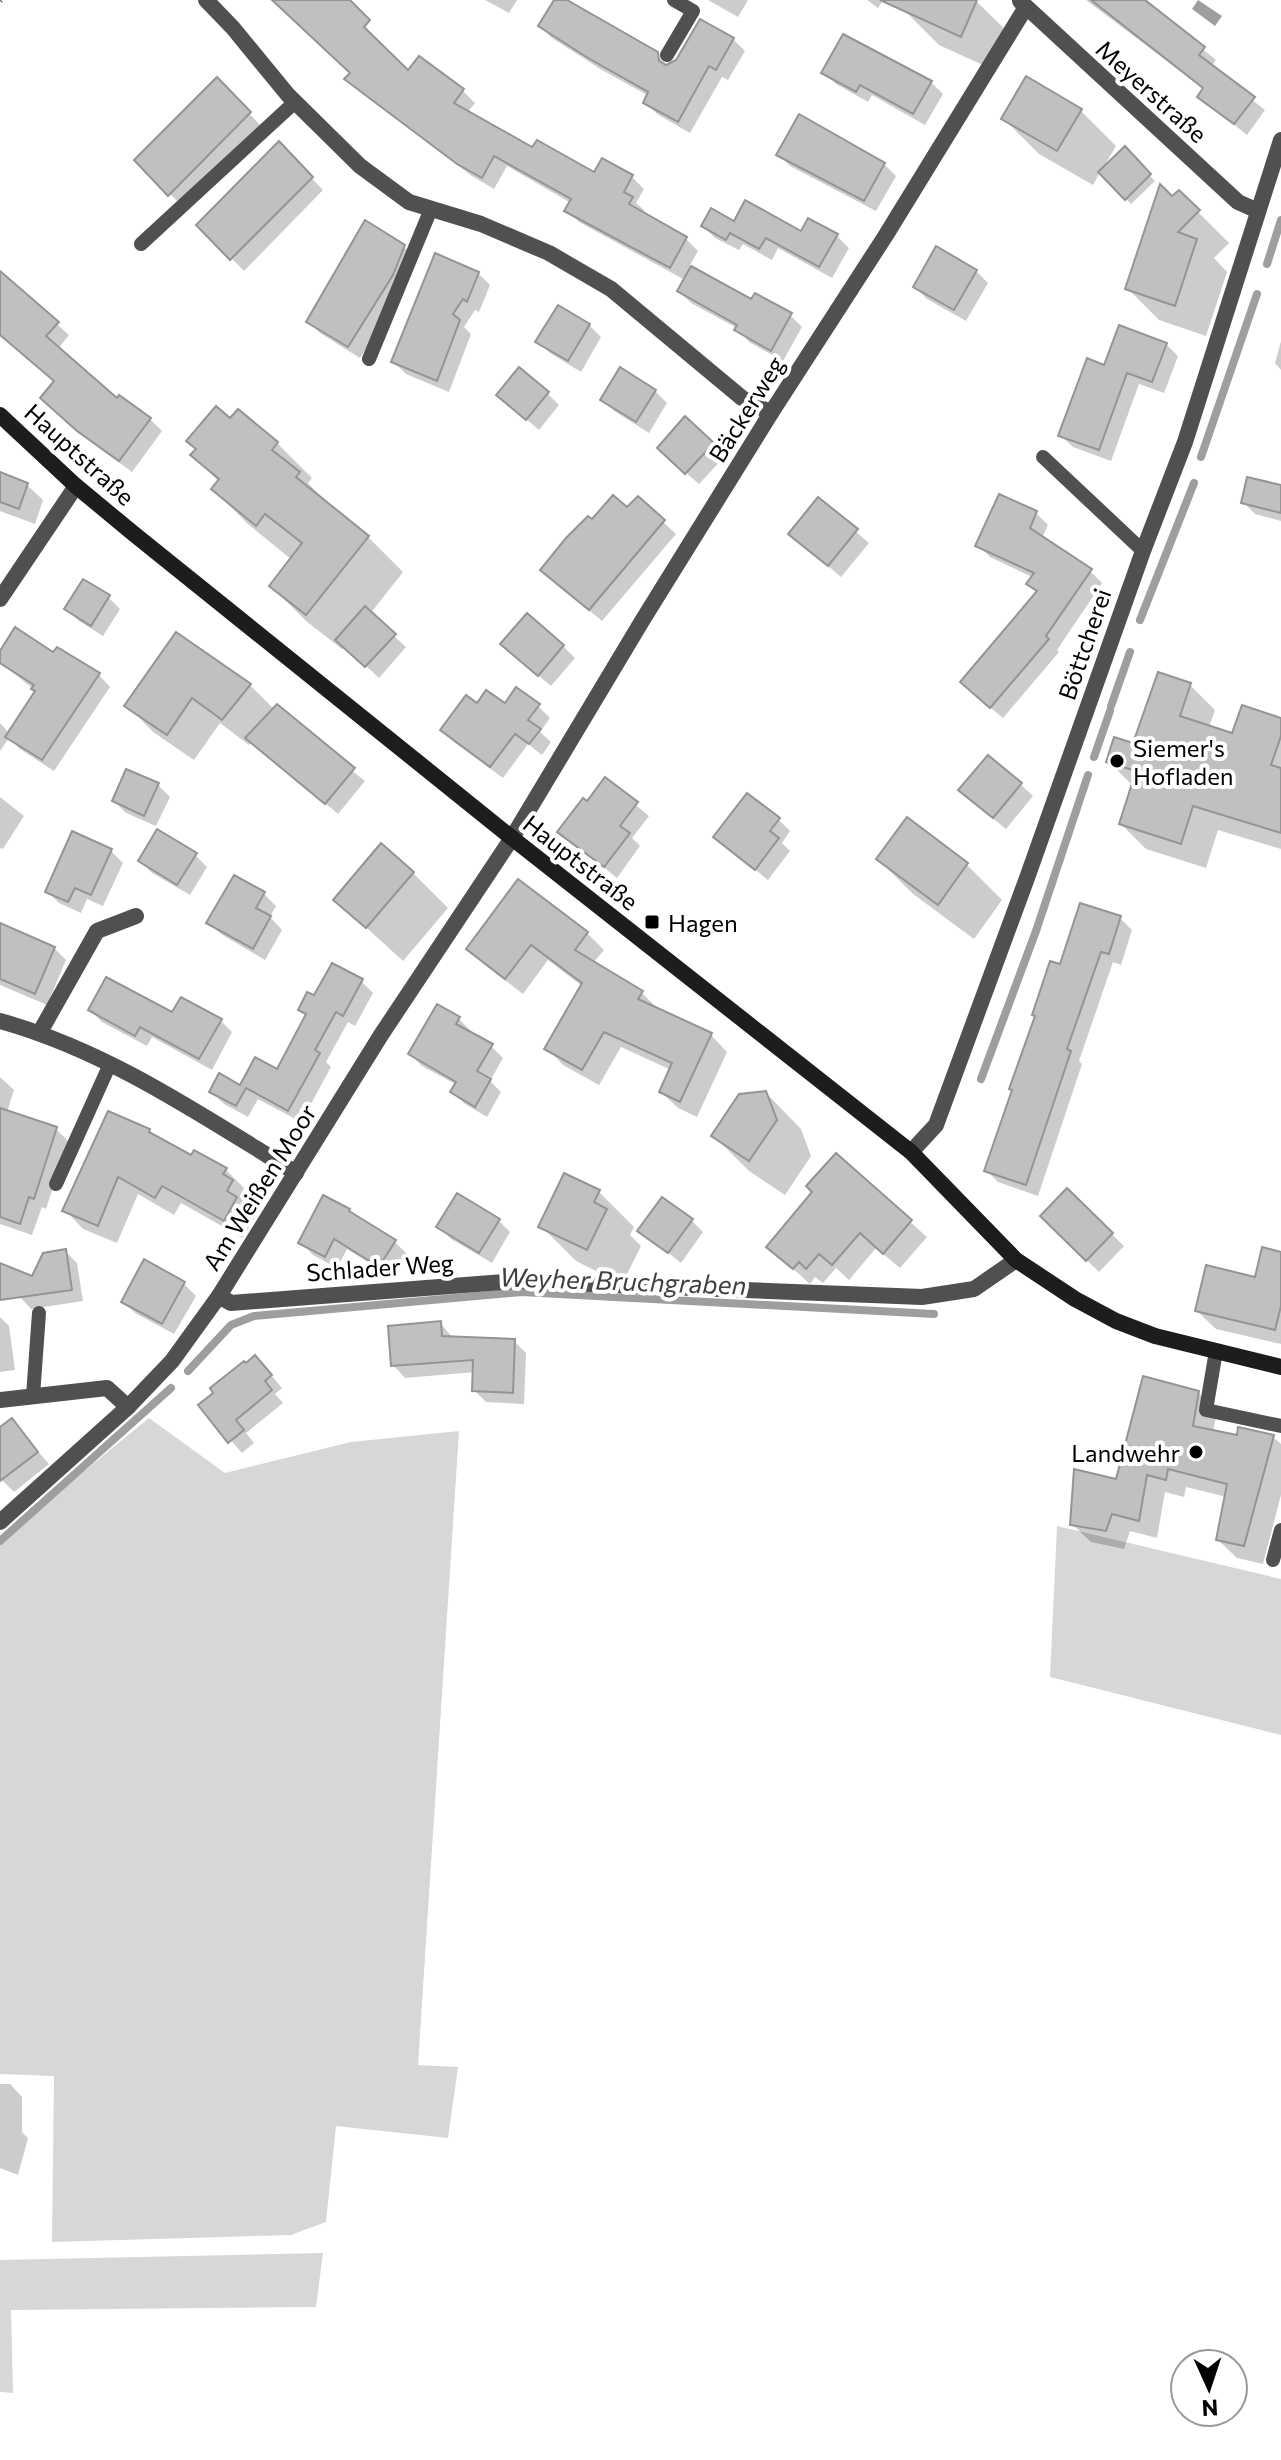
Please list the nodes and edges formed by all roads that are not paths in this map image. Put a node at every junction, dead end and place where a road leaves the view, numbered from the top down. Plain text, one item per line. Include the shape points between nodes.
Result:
1 (206, 0) edge
2 (674, 0) edge
3 (1022, 4) edge
4 (667, 55) dead end
5 (295, 102) junction
6 (1281, 140) edge
7 (431, 209) junction
8 (1258, 211) junction
9 (141, 244) dead end
10 (369, 359) dead end
11 (771, 413) junction
12 (0, 415) edge
13 (1043, 457) dead end
14 (76, 486) junction
15 (1143, 551) junction
16 (0, 599) edge
17 (512, 838) junction
18 (136, 916) dead end
19 (0, 1021) edge
20 (40, 1032) junction
21 (110, 1064) junction
22 (911, 1152) junction
23 (296, 1173) junction
24 (56, 1184) dead end
25 (1016, 1260) junction
26 (219, 1296) junction
27 (39, 1313) dead end
28 (1216, 1351) junction
29 (1281, 1367) edge
30 (33, 1396) junction
31 (0, 1400) edge
32 (128, 1407) junction
33 (1281, 1426) edge
34 (0, 1522) edge
35 (1281, 1530) edge
36 (1273, 1560) dead end

1 - 5 street
2 - 4 lane via 693,11
3 - 8 street, Meyerstraße via 1238,202
3 - 11 street, Bäckerweg via 886,235
5 - 7 street via 360,166 409,202
5 - 9 lane
6 - 8 street, Böttcherei
7 - 10 lane
7 - 11 street via 549,253 611,289 742,398
8 - 15 street, Böttcherei via 1185,442
11 - 17 street, Bäckerweg
12 - 14 main road, Hauptstraße
13 - 15 lane
14 - 16 street
14 - 17 main road, Hauptstraße
15 - 22 street, Böttcherei via 936,1125
17 - 22 main road, Hauptstraße
17 - 23 street, Am Weißen Moor
18 - 20 street via 97,931
19 - 20 street
20 - 21 street
21 - 23 street
21 - 24 lane
22 - 25 main road, Hauptstraße
23 - 26 street, Am Weißen Moor
25 - 26 street, Schlader Weg via 974,1289 922,1297 516,1281 231,1303
25 - 28 main road, Hauptstraße via 1116,1321
26 - 32 street, Am Weißen Moor via 172,1361
27 - 30 lane
28 - 29 main road, Hauptstraße
28 - 33 lane via 1206,1410
30 - 31 street
30 - 32 street via 107,1388
32 - 34 street, Am Weißen Moor
35 - 36 lane

